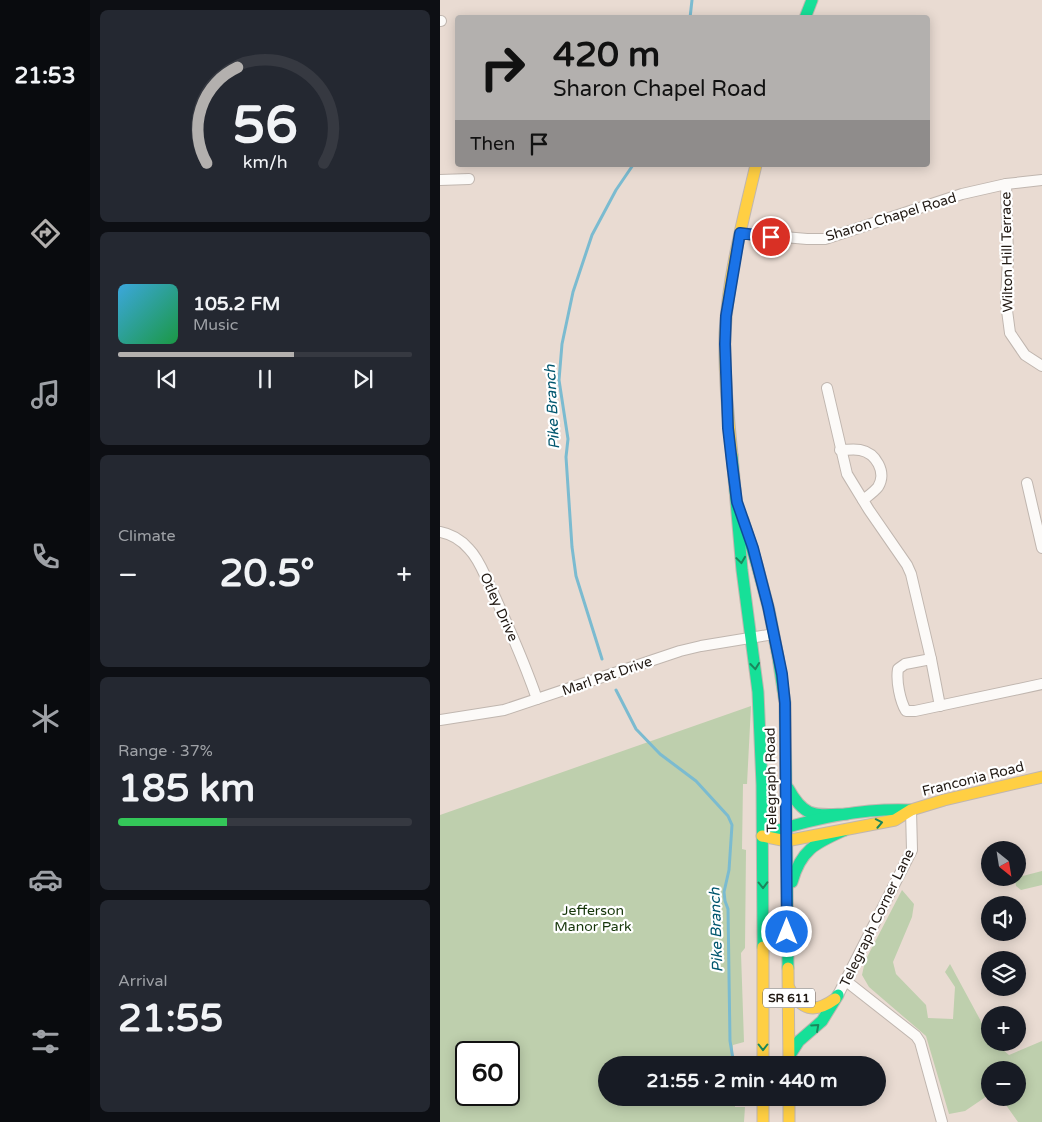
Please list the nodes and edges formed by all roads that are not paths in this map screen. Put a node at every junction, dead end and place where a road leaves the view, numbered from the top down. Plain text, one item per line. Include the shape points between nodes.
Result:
1 (812, 0) edge
2 (806, 15) edge
3 (756, 167) edge
4 (469, 179) dead end
5 (440, 180) edge
6 (1042, 180) edge
7 (1006, 184) junction
8 (740, 233) junction
9 (1042, 366) edge
10 (827, 388) dead end
11 (840, 450) junction
12 (1027, 483) dead end
13 (862, 500) junction
14 (737, 502) junction
15 (440, 532) edge
16 (1042, 548) edge
17 (774, 634) junction
18 (752, 638) junction
19 (931, 659) junction
20 (1042, 684) edge
21 (538, 699) junction
22 (940, 706) junction
23 (440, 720) edge
24 (1042, 777) edge
25 (786, 784) junction
26 (911, 810) junction
27 (847, 814) junction
28 (786, 827) junction
29 (845, 830) junction
30 (762, 836) junction
31 (786, 841) junction
32 (787, 932) junction
33 (846, 981) junction
34 (789, 988) junction
35 (838, 995) junction
36 (763, 1056) edge
37 (790, 1056) edge
38 (792, 1056) edge
39 (763, 1106) edge
40 (789, 1106) edge
41 (763, 1122) edge
42 (789, 1122) edge
43 (942, 1122) edge

1 - 2 main road
3 - 8 main road, Telegraph Road / SR 611
4 - 5 street
6 - 7 street, Sharon Chapel Road
7 - 8 street, Sharon Chapel Road via 962,194 826,238 798,239
7 - 9 street, Wilton Hill Terrace via 1006,303 1010,333 1025,355
8 - 14 main road, Telegraph Road / SR 611 via 726,316 725,358 728,428
10 - 11 street
11 - 13 street via 847,474
11 - 13 street via 864,451 879,464 879,484
12 - 16 street
13 - 19 street via 911,574
14 - 17 main road, Telegraph Road / SR 611 via 753,548
14 -> 18 main road, Telegraph Road / SR 611
15 - 21 street, Otley Drive via 470,549 497,602
17 - 18 street, Marl Pat Drive
17 - 25 main road, Telegraph Road / SR 611 via 785,703
18 - 21 street, Marl Pat Drive via 680,651
18 -> 30 main road, Telegraph Road / SR 611 via 758,691
19 - 22 street
19 - 22 street via 902,666 897,676 906,711
20 - 22 street
21 - 23 street, Marl Pat Drive via 491,713
24 - 26 main road, Franconia Road
25 - 27 main road via 802,810 820,815
25 - 28 main road, Telegraph Road / SR 611
26 - 27 main road, Franconia Road via 897,808
29 -> 26 main road, Franconia Road via 895,820
26 - 33 street, Telegraph Corner Lane via 912,850
27 - 28 main road, Franconia Road
28 - 30 main road, Franconia Road
28 - 31 main road, Telegraph Road / SR 611
29 - 31 main road, Franconia Road
29 - 32 main road via 813,845 800,857 791,885
30 - 31 main road, Franconia Road
30 -> 36 main road, Telegraph Road / SR 611
31 - 32 main road, Telegraph Road / SR 611
32 - 34 main road, Telegraph Road / SR 611
33 - 35 street, Telegraph Corner Lane
33 - 43 street via 916,1036 923,1049
34 - 35 main road via 798,1003 814,1009
34 - 37 main road, Telegraph Road / SR 611
38 -> 35 main road via 799,1041 822,1021
39 - 41 main road
40 - 42 main road

